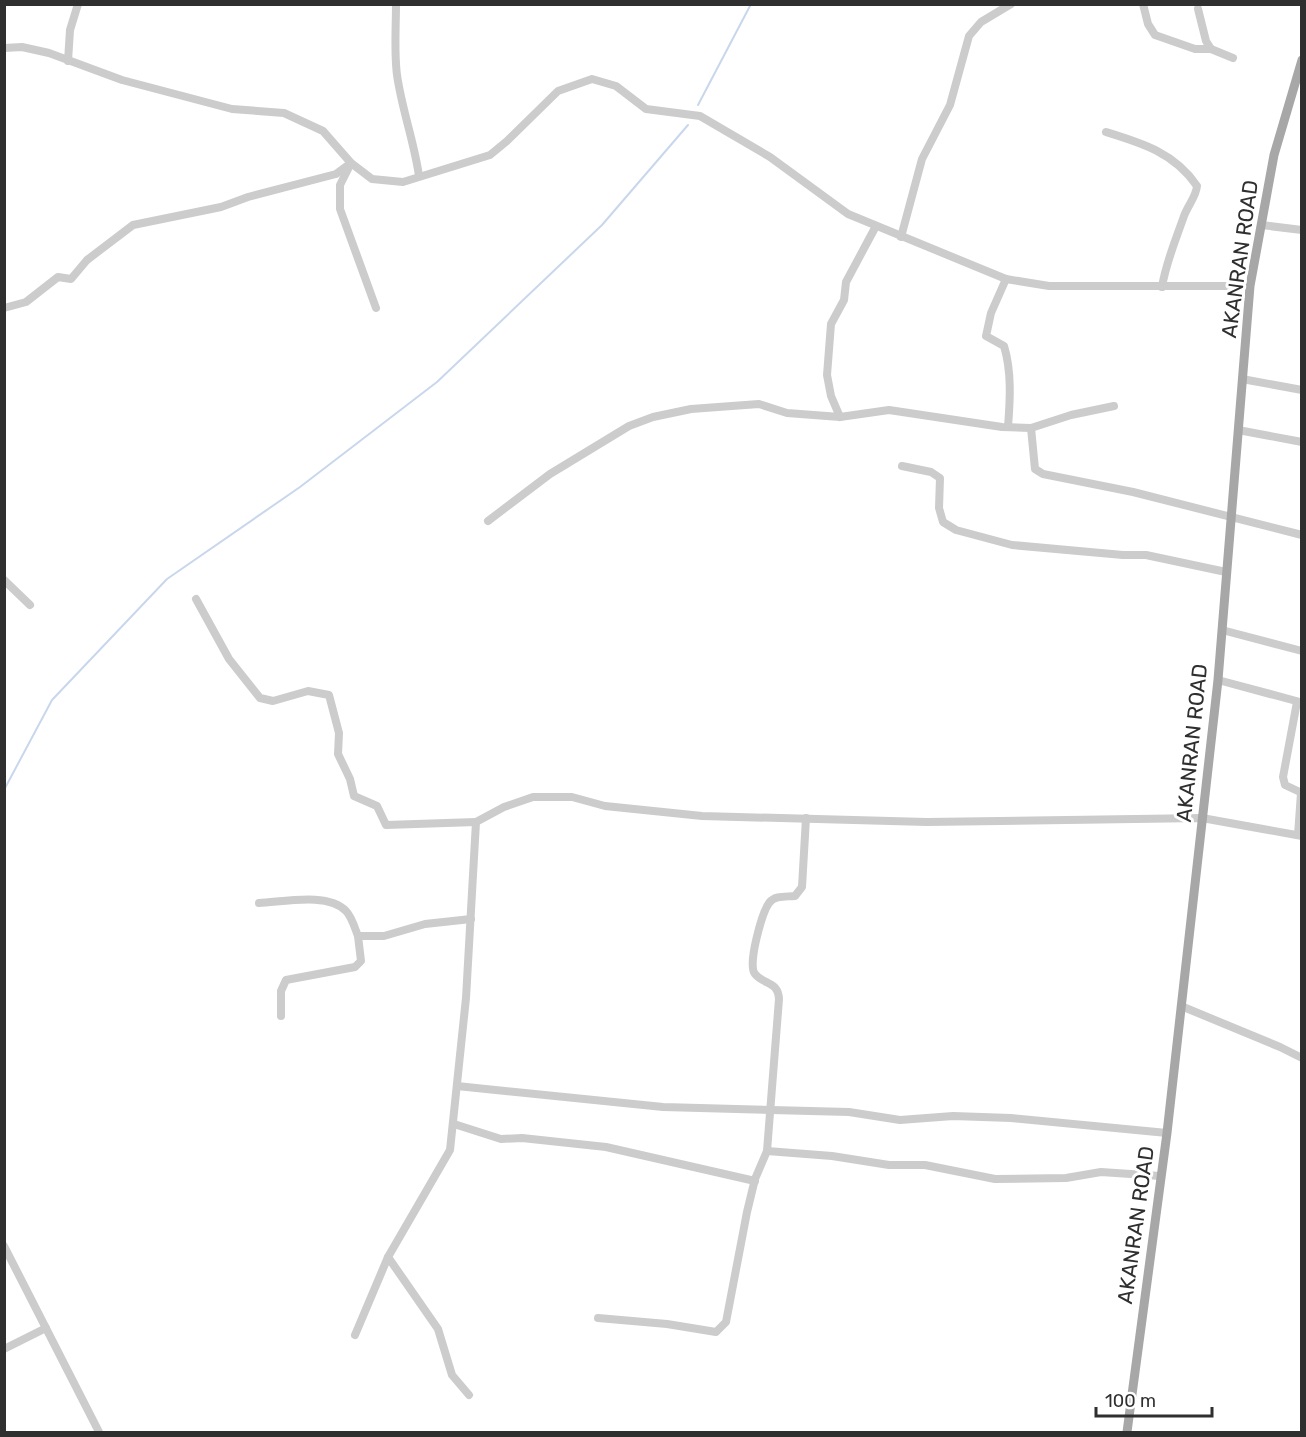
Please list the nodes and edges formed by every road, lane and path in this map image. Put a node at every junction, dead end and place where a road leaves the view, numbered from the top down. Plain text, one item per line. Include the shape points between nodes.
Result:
1 (78, 4) edge
2 (396, 4) edge
3 (1011, 4) edge
4 (1143, 4) edge
5 (1198, 9) dead end
6 (4, 48) edge
7 (1211, 49) junction
8 (1233, 58) dead end
9 (1302, 60) edge
10 (68, 61) junction
11 (1106, 132) dead end
12 (351, 163) junction
13 (419, 176) junction
14 (1261, 225) junction
15 (876, 226) junction
16 (1302, 230) edge
17 (901, 237) junction
18 (1006, 279) junction
19 (1250, 286) junction
20 (1162, 287) junction
21 (4, 308) edge
22 (376, 308) dead end
23 (1242, 379) junction
24 (1302, 390) edge
25 (1114, 406) dead end
26 (840, 417) junction
27 (1008, 427) junction
28 (1031, 428) junction
29 (1238, 430) junction
30 (1302, 442) edge
31 (902, 466) dead end
32 (1231, 516) junction
33 (488, 521) dead end
34 (1302, 535) edge
35 (1226, 572) junction
36 (4, 580) edge
37 (196, 598) dead end
38 (30, 605) dead end
39 (1222, 630) junction
40 (1302, 651) edge
41 (1218, 680) junction
42 (1299, 702) edge
43 (1301, 793) edge
44 (806, 818) junction
45 (1203, 818) junction
46 (476, 822) junction
47 (1300, 836) edge
48 (259, 903) dead end
49 (471, 919) junction
50 (358, 936) junction
51 (1181, 1006) junction
52 (281, 1016) dead end
53 (1302, 1058) edge
54 (457, 1086) junction
55 (772, 1110) junction
56 (454, 1124) junction
57 (1167, 1133) junction
58 (767, 1151) junction
59 (1160, 1176) junction
60 (754, 1181) junction
61 (4, 1246) edge
62 (388, 1257) junction
63 (598, 1318) dead end
64 (46, 1328) junction
65 (355, 1335) dead end
66 (4, 1348) edge
67 (469, 1395) dead end
68 (99, 1432) edge
69 (1127, 1432) edge

1 - 10 street via 70,30
2 - 13 street via 397,73
3 - 17 street via 981,22 969,36 950,105 922,159
4 - 7 street via 1155,35 1195,49
5 - 7 street
6 - 10 street via 22,46
7 - 8 street
9 - 14 main road, AKANRAN ROAD via 1274,155
10 - 12 street via 122,81 232,109 284,113 323,131
11 - 20 street via 1164,152 1185,169 1197,186 1166,263
12 - 13 street via 372,179 403,182
12 - 21 street via 336,174 221,207 133,225 87,260 71,279 58,277 26,302
12 - 22 street via 340,185 340,209
13 - 15 street via 490,155 558,91 592,79 616,86 646,109 700,116 770,157 848,214
14 - 16 street
14 - 19 main road, AKANRAN ROAD
15 - 17 street
15 - 26 street via 846,282 844,300 831,324 827,375
17 - 18 street
18 - 20 street via 1049,286
18 - 27 street via 986,336 1004,346 1007,356 1011,394
19 - 20 street
19 - 23 main road, AKANRAN ROAD
23 - 24 street
23 - 29 main road, AKANRAN ROAD
25 - 28 street via 1079,412
26 - 27 street via 889,410
26 - 33 street via 787,413 759,404 653,417 629,426 550,474
27 - 28 street
28 - 32 street via 1035,469 1043,474
29 - 30 street
29 - 32 main road, AKANRAN ROAD
31 - 35 street via 931,472 940,478 939,508 944,522 957,530 1012,545 1146,555
32 - 34 street
32 - 35 main road, AKANRAN ROAD
35 - 39 main road, AKANRAN ROAD
36 - 38 street
37 - 46 street via 229,659 260,698 273,700 308,691 329,695 339,733 338,754 354,796 377,806 386,825
39 - 40 street
39 - 41 main road, AKANRAN ROAD
41 - 42 street
41 - 45 main road, AKANRAN ROAD
42 - 43 street via 1283,777 1286,785
43 - 47 street
44 - 45 street via 927,822
44 - 46 street via 702,816 605,806 572,797 533,797
44 - 55 street via 802,887 795,896 780,896 769,902 755,941 755,975 779,991
45 - 47 street
45 - 51 main road, AKANRAN ROAD
46 - 49 street
48 - 50 street via 317,901 340,906 348,913
49 - 50 street via 425,924 384,936
49 - 54 street
50 - 52 street via 360,961 355,967 286,980
51 - 53 street
51 - 57 main road, AKANRAN ROAD
54 - 55 street via 663,1107
54 - 56 street
55 - 57 street via 849,1112 900,1120 953,1116 1065,1121
55 - 58 street
56 - 60 street via 501,1138 606,1147
56 - 62 street via 450,1150
57 - 59 main road, AKANRAN ROAD
58 - 59 street via 889,1165 925,1165 995,1179 1066,1178 1101,1172
58 - 60 street
59 - 69 main road, AKANRAN ROAD
60 - 63 street via 733,1295 721,1329 708,1331
61 - 64 street
62 - 65 street
62 - 67 street via 438,1329 453,1375
64 - 66 street
64 - 68 street

